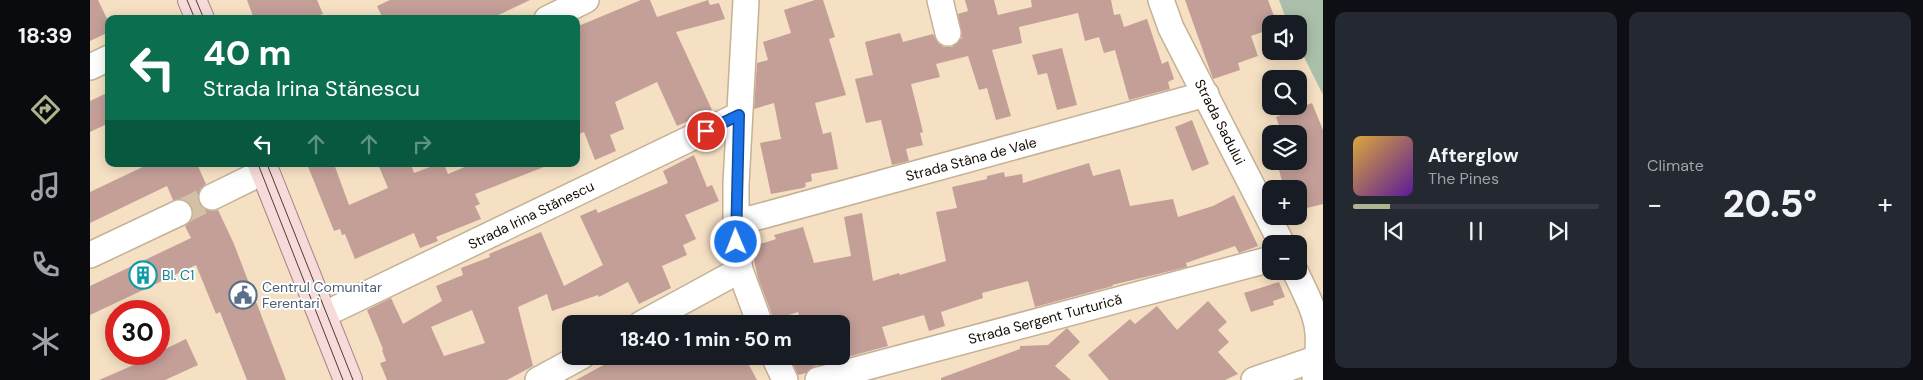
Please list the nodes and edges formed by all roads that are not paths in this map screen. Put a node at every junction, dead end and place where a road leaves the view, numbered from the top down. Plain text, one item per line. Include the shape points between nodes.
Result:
1 (586, 0) edge
2 (746, 0) edge
3 (940, 0) edge
4 (1161, 0) edge
5 (554, 15) edge
6 (948, 33) dead end
7 (105, 60) edge
8 (90, 67) edge
9 (1206, 94) junction
10 (739, 115) junction
11 (264, 167) edge
12 (212, 197) tunnel mouth
13 (179, 213) tunnel mouth
14 (736, 223) junction
15 (1277, 235) edge
16 (90, 255) edge
17 (1262, 261) edge
18 (740, 270) junction
19 (1299, 280) edge
20 (322, 315) junction
21 (658, 315) edge
22 (757, 315) edge
23 (566, 365) edge
24 (778, 365) edge
25 (1318, 369) edge
26 (348, 380) edge
27 (538, 380) edge
28 (785, 380) edge
29 (818, 380) edge
30 (1254, 380) edge

1 - 5 street
2 - 10 street
3 - 6 street
4 - 9 street, Strada Sadului via 1171,28
7 - 8 street
9 - 14 street, Strada Stâna de Vale
9 - 15 street, Strada Sadului
10 - 14 street
10 - 20 street, Strada Irina Stănescu
11 - 12 street
11 - 20 main road
13 - 16 street
14 - 18 street
17 - 29 street, Strada Sergent Turturică
18 - 21 street
18 - 22 street
19 - 25 street via 1319,320 1323,340
20 - 26 main road
23 - 27 street
24 - 28 street
25 - 30 street

